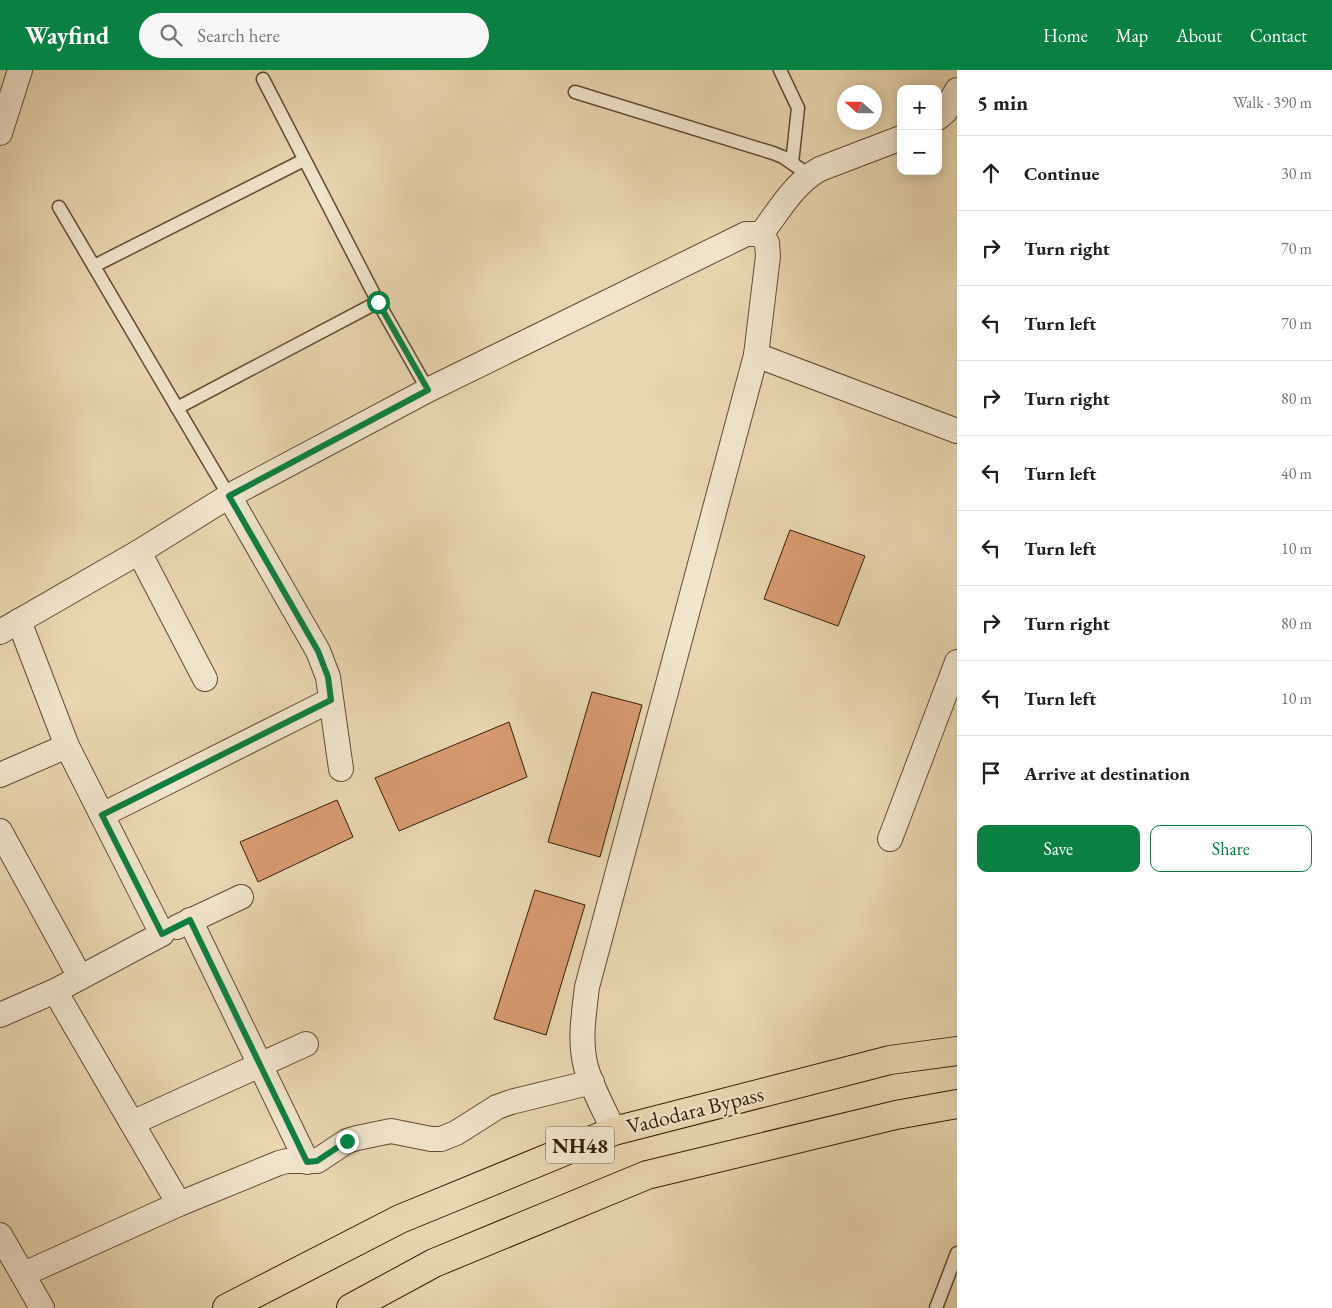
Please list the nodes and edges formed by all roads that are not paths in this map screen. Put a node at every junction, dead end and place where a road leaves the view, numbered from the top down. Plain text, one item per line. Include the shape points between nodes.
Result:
1 (20, 70) edge
2 (780, 70) edge
3 (262, 78) dead end
4 (957, 90) edge
5 (575, 92) dead end
6 (942, 115) edge
7 (0, 133) edge
8 (897, 140) edge
9 (304, 160) junction
10 (800, 169) junction
11 (59, 207) dead end
12 (761, 234) junction
13 (94, 266) junction
14 (378, 302) junction
15 (756, 355) junction
16 (428, 390) junction
17 (177, 408) junction
18 (957, 431) edge
19 (229, 496) junction
20 (139, 552) junction
21 (9, 626) edge
22 (957, 662) edge
23 (205, 679) dead end
24 (331, 700) junction
25 (67, 746) junction
26 (341, 769) dead end
27 (0, 776) edge
28 (102, 815) junction
29 (0, 832) edge
30 (890, 839) dead end
31 (241, 897) dead end
32 (190, 920) junction
33 (162, 934) junction
34 (80, 977) junction
35 (55, 991) junction
36 (1, 1011) edge
37 (306, 1044) dead end
38 (957, 1051) edge
39 (260, 1065) junction
40 (592, 1082) junction
41 (957, 1104) edge
42 (132, 1123) junction
43 (614, 1131) junction
44 (307, 1162) junction
45 (179, 1204) junction
46 (0, 1234) edge
47 (957, 1252) edge
48 (24, 1274) junction
49 (42, 1308) edge
50 (227, 1308) edge
51 (351, 1308) edge
52 (936, 1308) edge

1 - 7 street
2 - 10 lane via 798,108
3 - 9 lane
4 - 6 street
5 - 10 lane via 773,152
8 - 10 street via 820,169
9 - 13 lane
9 - 14 lane
10 - 12 street via 799,184
11 - 13 lane
12 - 15 street via 767,243 768,256
12 - 16 street via 746,234
13 - 17 lane
14 - 16 lane
14 - 17 lane
15 - 18 street
15 - 40 street via 588,986 583,1044
16 - 19 street
17 - 19 lane
19 - 20 street
19 - 24 street via 318,651 328,677
20 - 21 street
20 - 23 street
21 - 25 street
22 - 30 street
24 - 26 street
24 - 28 street
25 - 27 street
25 - 28 street
28 - 33 street
29 - 34 street
31 - 32 street
32 - 33 street
32 - 39 street
33 - 34 street
34 - 35 street
35 - 36 street
35 - 42 street
37 - 39 street
38 - 43 highway, Vadodara Bypass / NH48 via 890,1060
39 - 42 street
39 - 44 street
40 - 43 street
40 - 44 street via 497,1107 441,1139 392,1131 347,1141 317,1161
41 - 51 highway, NH48 via 896,1115 647,1175 434,1263
42 - 45 street
43 - 50 highway, Vadodara Bypass / NH48 via 400,1219
44 - 45 street via 278,1163
45 - 48 street
46 - 48 street
47 - 52 lane
48 - 49 street

